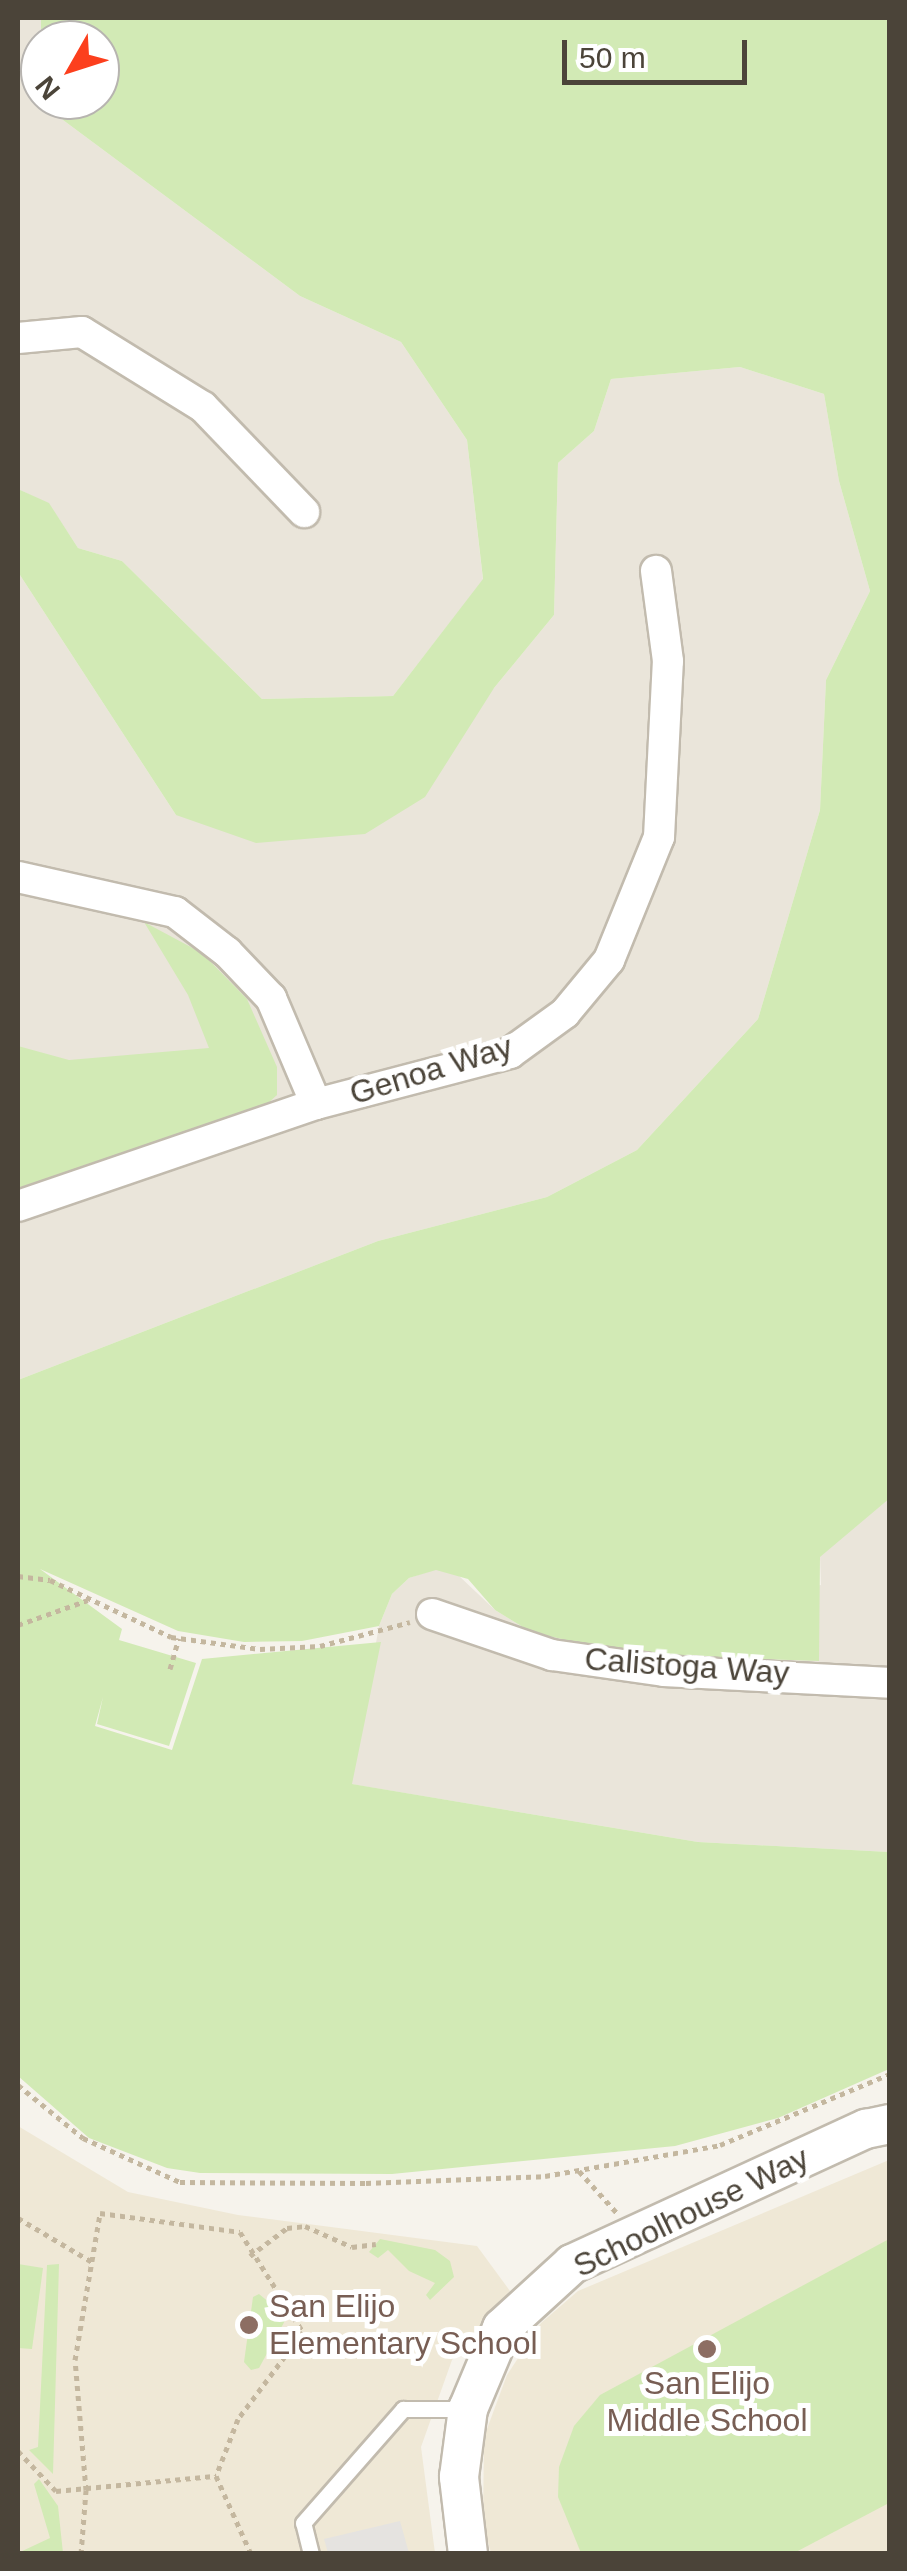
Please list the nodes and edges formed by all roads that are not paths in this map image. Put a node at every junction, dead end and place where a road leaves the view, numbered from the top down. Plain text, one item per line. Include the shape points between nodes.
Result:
1 (18, 338) edge
2 (304, 512) dead end
3 (656, 571) dead end
4 (18, 877) edge
5 (316, 1104) junction
6 (18, 1206) edge
7 (432, 1614) dead end
8 (890, 1684) edge
9 (890, 2124) edge
10 (468, 2409) junction
11 (311, 2554) edge
12 (468, 2554) edge

1 - 2 street via 82,332 204,407
3 - 5 street, Genoa Way via 668,661 659,837 609,960 565,1013 510,1053
4 - 5 street via 175,912 228,952 271,998
5 - 6 street, Genoa Way
7 - 8 street, Calistoga Way via 552,1655 664,1671
9 - 10 street, Schoolhouse Way via 866,2128 572,2264 502,2328
10 - 11 lane via 403,2409 303,2522
10 - 12 street, Schoolhouse Way via 459,2477

